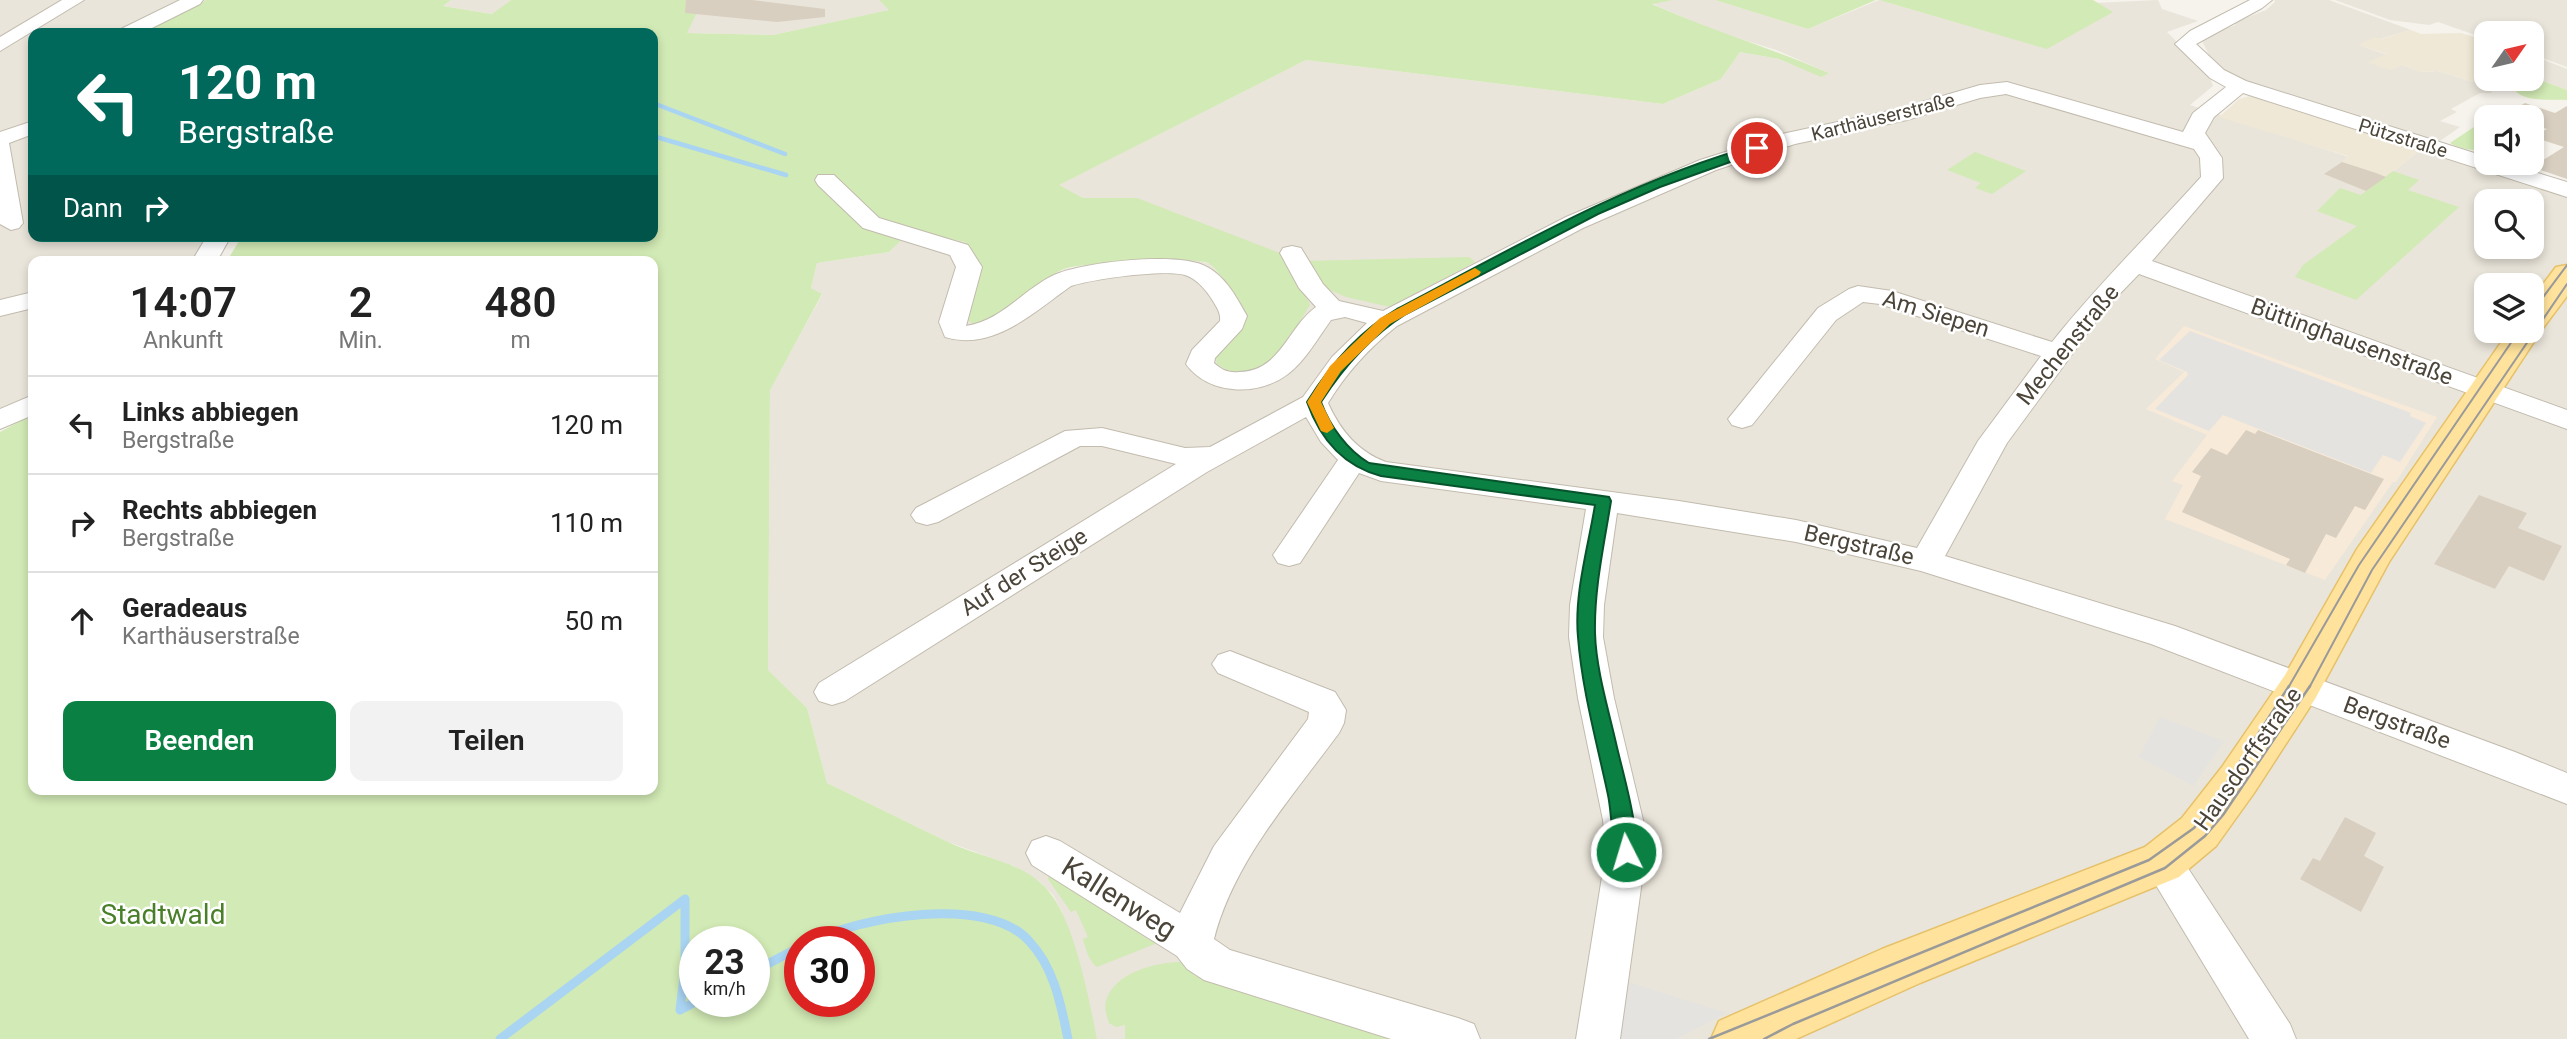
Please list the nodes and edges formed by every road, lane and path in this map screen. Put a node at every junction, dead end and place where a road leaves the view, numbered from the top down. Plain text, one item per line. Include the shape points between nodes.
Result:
1 (75, 0) edge
2 (194, 0) edge
3 (2263, 0) edge
4 (28, 28) edge
5 (28, 28) edge
6 (138, 28) edge
7 (28, 43) edge
8 (0, 45) edge
9 (2239, 85) junction
10 (28, 129) edge
11 (0, 139) edge
12 (2201, 144) junction
13 (0, 146) edge
14 (826, 180) dead end
15 (2567, 190) edge
16 (15, 222) edge
17 (1292, 253) dead end
18 (2136, 264) junction
19 (2567, 274) edge
20 (28, 301) edge
21 (2544, 305) edge
22 (1331, 308) junction
23 (0, 309) edge
24 (1385, 321) junction
25 (2517, 343) edge
26 (2058, 353) junction
27 (2486, 390) junction
28 (1314, 402) junction
29 (28, 406) edge
30 (1742, 419) dead end
31 (0, 420) edge
32 (2567, 420) edge
33 (1218, 456) junction
34 (1353, 460) junction
35 (1603, 501) junction
36 (927, 515) dead end
37 (1289, 555) dead end
38 (1926, 561) junction
39 (1230, 664) dead end
40 (2300, 687) junction
41 (832, 692) dead end
42 (2567, 789) edge
43 (1046, 853) dead end
44 (2161, 862) junction
45 (1193, 944) junction
46 (1458, 1039) edge
47 (1598, 1039) edge
48 (1738, 1039) edge
49 (2274, 1039) edge

1 - 4 street
2 - 6 street
3 - 9 street, Pützstraße via 2186,40 2193,53 2217,74
5 - 8 street
7 - 8 street
9 - 12 street via 2198,120 2194,133
9 - 15 street, Pützstraße
10 - 11 street
12 - 18 street, Mechenstraße via 2211,158 2212,178
12 - 24 street, Karthäuserstraße via 2029,93 1985,90 1911,113 1757,148 1656,185 1594,212
13 - 16 street
14 - 22 street via 871,223 959,250 969,267 953,322 954,331 961,336 980,333 1075,276 1193,268 1212,282 1234,316 1200,364 1221,380 1254,381 1276,373
17 - 22 street via 1312,288
18 - 26 street, Mechenstraße via 2097,302
18 - 27 street, Büttinghausenstraße
19 - 21 main road
20 - 23 street
22 - 24 street
24 - 28 street via 1335,369
25 - 27 main road, Hausdorffstraße
26 - 30 street, Am Siepen via 1883,296 1858,294 1827,314
26 - 38 street, Mechenstraße via 1993,442
27 - 32 street, Büttinghausenstraße
27 - 40 main road, Hausdorffstraße via 2371,558
28 - 33 street, Auf der Steige
28 - 34 street via 1320,419
29 - 31 street
33 - 36 street via 1185,457 1102,437 1075,437
33 - 41 street, Auf der Steige via 1196,465
34 - 35 street, Bergstraße via 1381,471
34 - 37 street
35 - 38 street, Bergstraße via 1796,531
35 - 47 street via 1586,637 1626,852
38 - 40 street, Bergstraße via 2163,635
39 - 45 street via 1322,702 1328,710 1326,723 1232,853 1202,912
40 - 42 street, Bergstraße
40 - 44 main road, Hausdorffstraße via 2216,812
43 - 45 street, Kallenweg
44 - 48 main road, Hausdorffstraße via 1901,966
44 - 49 street
45 - 46 street, Kallenweg via 1219,966

